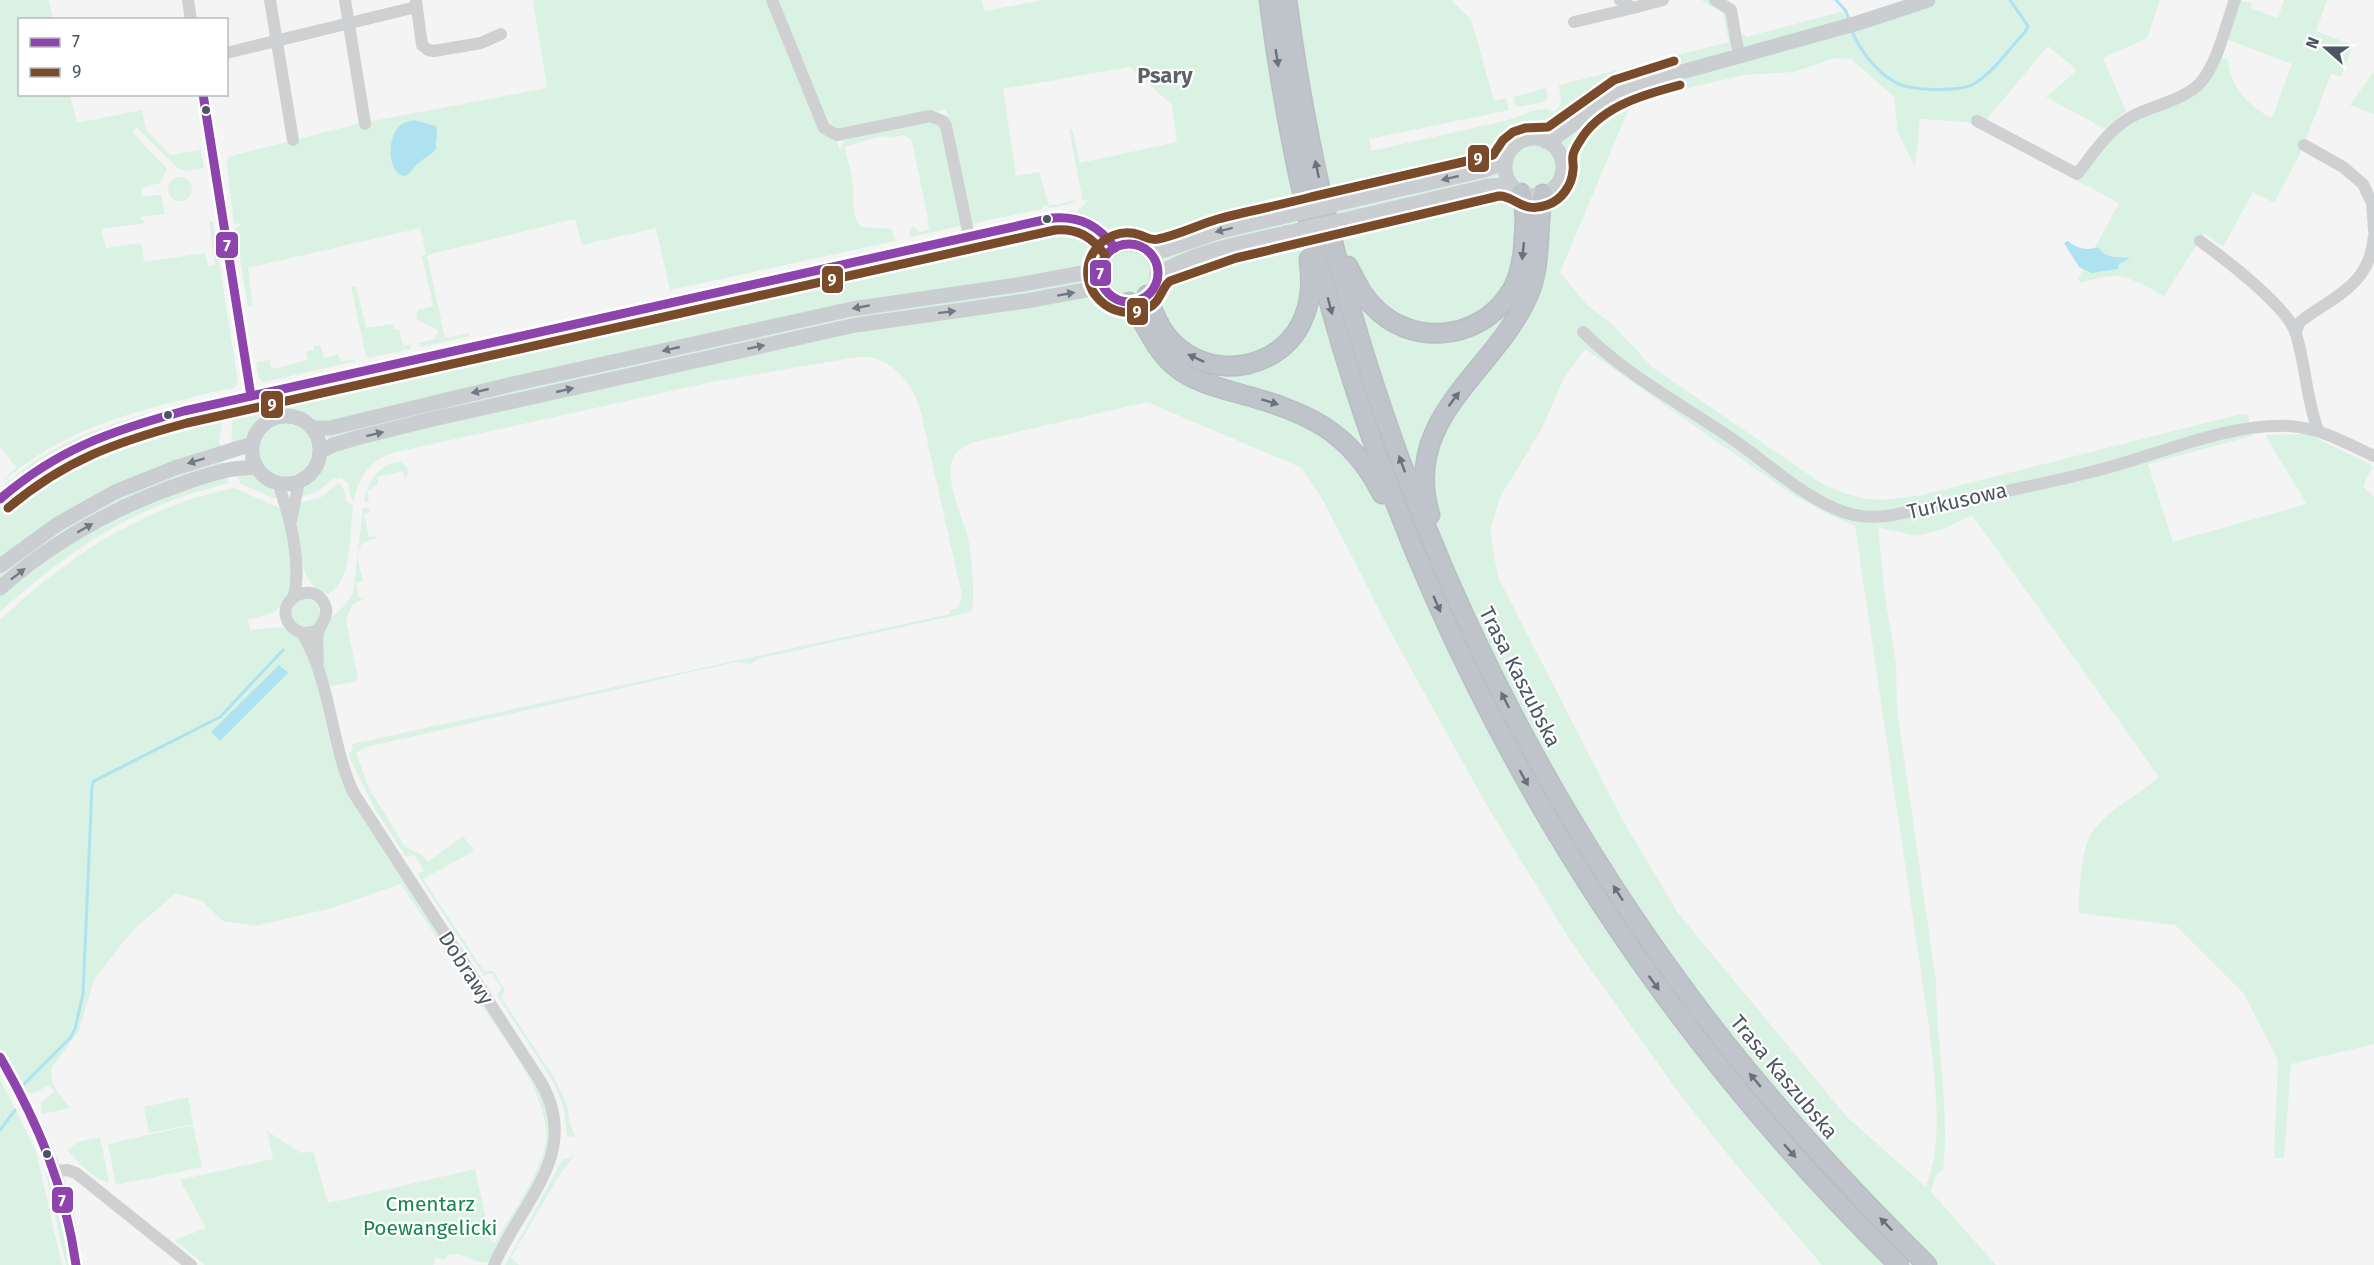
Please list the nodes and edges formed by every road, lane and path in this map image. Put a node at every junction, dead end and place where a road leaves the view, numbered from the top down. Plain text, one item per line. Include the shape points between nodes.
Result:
1 (188, 0) edge
2 (270, 0) edge
3 (345, 0) edge
4 (772, 0) edge
5 (1269, 0) edge
6 (1287, 0) edge
7 (1620, 0) edge
8 (1663, 0) edge
9 (1715, 0) edge
10 (1928, 0) edge
11 (2235, 0) edge
12 (416, 3) edge
13 (1633, 8) junction
14 (191, 18) edge
15 (1574, 22) dead end
16 (349, 23) junction
17 (501, 34) dead end
18 (276, 41) junction
19 (228, 52) edge
20 (1739, 56) junction
21 (203, 96) edge
22 (1589, 112) junction
23 (1977, 121) dead end
24 (365, 124) dead end
25 (293, 140) dead end
26 (1545, 141) junction
27 (2304, 146) dead end
28 (1560, 155) junction
29 (1505, 162) junction
30 (1516, 189) junction
31 (1543, 194) junction
32 (2373, 202) edge
33 (1305, 208) junction
34 (1330, 226) junction
35 (2374, 230) edge
36 (969, 236) junction
37 (2374, 236) edge
38 (2200, 241) dead end
39 (1115, 248) junction
40 (1150, 253) junction
41 (1101, 267) junction
42 (1157, 275) junction
43 (1105, 289) junction
44 (1147, 295) junction
45 (1128, 302) junction
46 (1583, 332) dead end
47 (2296, 332) junction
48 (251, 396) junction
49 (312, 428) junction
50 (2318, 430) junction
51 (252, 444) junction
52 (320, 452) junction
53 (2374, 456) edge
54 (256, 468) junction
55 (299, 482) junction
56 (278, 483) junction
57 (0, 499) edge
58 (290, 525) junction
59 (1414, 550) junction
60 (296, 560) junction
61 (0, 566) edge
62 (1447, 577) junction
63 (0, 588) edge
64 (313, 593) junction
65 (294, 597) junction
66 (318, 629) junction
67 (302, 633) junction
68 (318, 668) junction
69 (0, 1057) edge
70 (55, 1171) junction
71 (76, 1265) edge
72 (191, 1265) edge
73 (494, 1265) edge
74 (1899, 1265) edge
75 (1927, 1265) edge

1 - 14 street
2 - 18 street
3 - 16 street
4 - 36 street via 824,128 830,133 837,135 930,116 943,121
5 -> 33 highway, Trasa Kaszubska
34 -> 6 highway, Trasa Kaszubska
7 - 13 street
8 - 13 street
9 - 20 street via 1731,10
10 - 20 main road
11 - 23 street via 2206,76 2198,86 2125,121 2076,174
12 - 16 street
12 - 17 street via 422,45 428,50 481,43
13 - 15 street
16 - 18 street
16 - 24 street
18 - 19 street
18 - 25 street
20 - 22 main road via 1628,88
21 - 48 street
22 - 26 main road
22 - 28 main road
26 - 28 main road
26 - 29 main road via 1522,141 1511,149
27 - 32 street via 2343,167 2363,184
28 - 31 main road via 1561,177
29 - 30 main road via 1505,172
29 -> 40 main road, bridge via 1485,170 1221,231
30 - 31 main road via 1532,196
30 -> 34 highway via 1525,210 1524,244 1516,284 1494,313 1450,333 1409,330 1376,310 1355,280
30 - 42 main road, bridge via 1488,186 1286,233 1218,250
62 -> 31 highway via 1426,492 1429,446 1443,413 1508,330 1526,300 1538,262
32 - 35 street
33 -> 44 highway via 1311,284 1307,309 1290,340 1267,358 1229,366 1191,356 1163,330
33 -> 59 highway, Trasa Kaszubska via 1356,393
62 -> 34 highway, Trasa Kaszubska via 1377,393
36 - 39 street via 1047,219 1076,217 1095,225
36 - 48 street
37 - 47 street via 2373,251 2358,280 2304,318
38 - 47 street via 2257,286
39 - 40 main road via 1133,244
39 - 41 main road
40 - 42 main road
41 - 43 main road
41 -> 49 main road via 1023,284 852,309 330,428
42 - 44 main road
43 - 45 main road
52 -> 43 main road via 356,438 433,419 856,325
44 - 45 main road
45 -> 59 highway via 1158,350 1184,373 1304,415 1340,437 1368,470
46 - 50 street, Turkusowa via 1614,360 1794,485 1837,510 1861,517 1894,515 2095,471 2242,430 2288,426
47 - 50 street
48 - 57 street via 155,418 87,442 46,462
49 - 51 main road via 298,418 278,416 259,428
49 - 52 main road via 319,439
50 - 53 street, Turkusowa
51 - 54 main road
51 -> 61 main road via 115,492 58,524
52 - 55 main road via 314,469
54 - 56 main road
63 -> 54 main road via 53,547 122,508 199,478 242,467
55 - 56 main road
55 - 58 street
56 - 58 street, Dobrawy
58 - 60 street, Dobrawy
59 -> 74 highway, Trasa Kaszubska via 1459,652 1514,761 1575,866 1632,952 1755,1112
60 - 64 street, Dobrawy
60 - 65 street, Dobrawy
75 -> 62 highway, Trasa Kaszubska via 1784,1114 1656,950 1545,774
64 - 65 street
64 - 66 street, Dobrawy via 326,607 325,621
65 - 67 street, Dobrawy via 286,616 290,625
66 - 67 street
66 - 68 street, Dobrawy
67 - 68 street, Dobrawy
68 - 73 street, Dobrawy via 339,758 353,792 539,1079 554,1110 555,1145 549,1166
69 - 70 street via 46,1143
70 - 71 street
70 - 72 street via 76,1173

